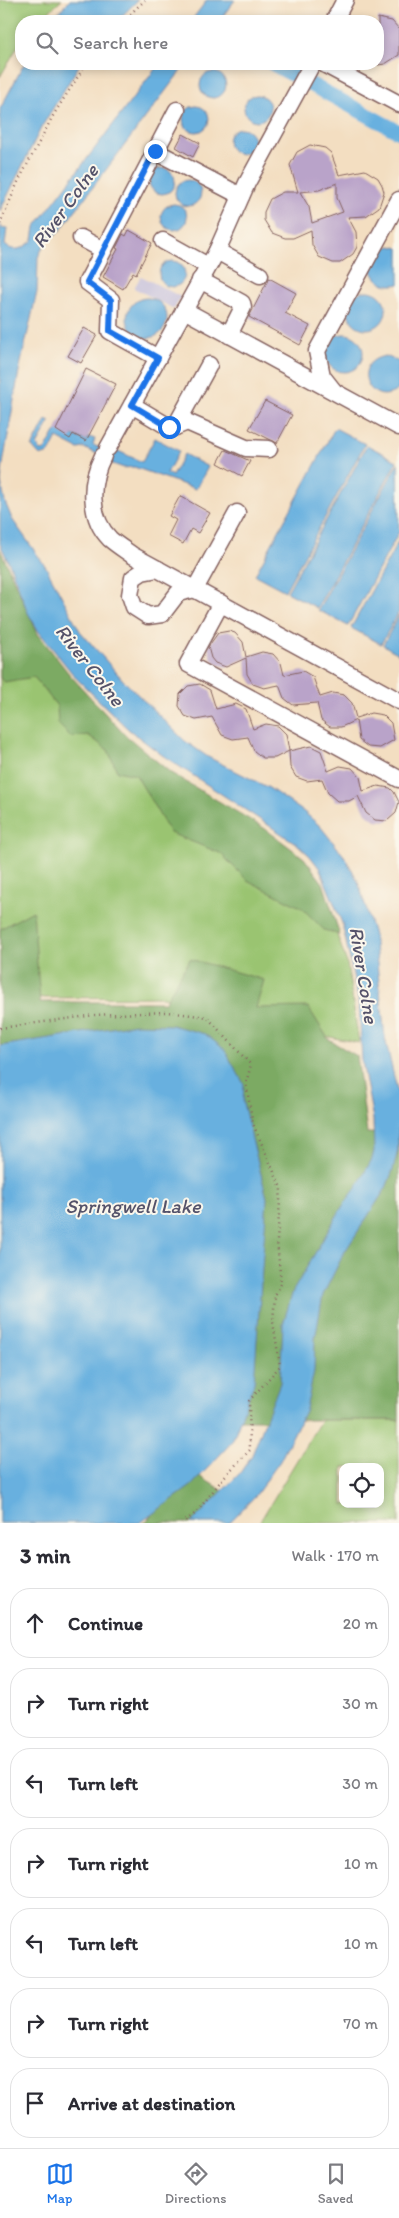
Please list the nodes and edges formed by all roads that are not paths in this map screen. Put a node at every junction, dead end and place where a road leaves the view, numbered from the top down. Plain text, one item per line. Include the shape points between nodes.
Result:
1 (345, 0) edge
2 (337, 15) edge
3 (312, 70) edge
4 (328, 70) edge
5 (399, 104) edge
6 (176, 110) dead end
7 (155, 151) junction
8 (241, 196) junction
9 (399, 200) edge
10 (81, 238) dead end
11 (163, 241) dead end
12 (103, 250) junction
13 (217, 251) junction
14 (204, 273) junction
15 (260, 276) dead end
16 (184, 310) junction
17 (229, 335) junction
18 (158, 358) junction
19 (209, 365) dead end
20 (334, 392) junction
21 (132, 405) junction
22 (175, 427) junction
23 (399, 427) edge
24 (268, 449) dead end
25 (237, 513) dead end
26 (158, 569) junction
27 (195, 589) junction
28 (221, 603) junction
29 (399, 702) edge
30 (399, 779) edge

1 - 2 lane
3 - 8 lane
4 - 5 lane
6 - 7 lane
7 - 8 lane
7 - 12 lane
8 - 13 lane
9 - 20 lane via 317,351 322,376
10 - 12 lane
11 - 14 lane
12 - 18 lane via 87,282 111,300 110,331
13 - 14 lane
13 - 15 lane
14 - 16 lane
14 - 17 lane via 242,303
16 - 17 lane
16 - 18 lane
17 - 20 lane
18 - 21 lane
19 - 22 lane
20 - 23 lane
21 - 22 lane via 169,427
21 - 26 lane via 106,452 92,486 96,513 109,538
22 - 24 lane via 187,422 246,448
25 - 27 lane
26 - 27 lane
26 - 27 lane via 142,572 133,578 130,595 134,607 148,616 162,614 178,593
27 - 28 lane
28 - 29 lane
28 - 30 lane via 188,664

